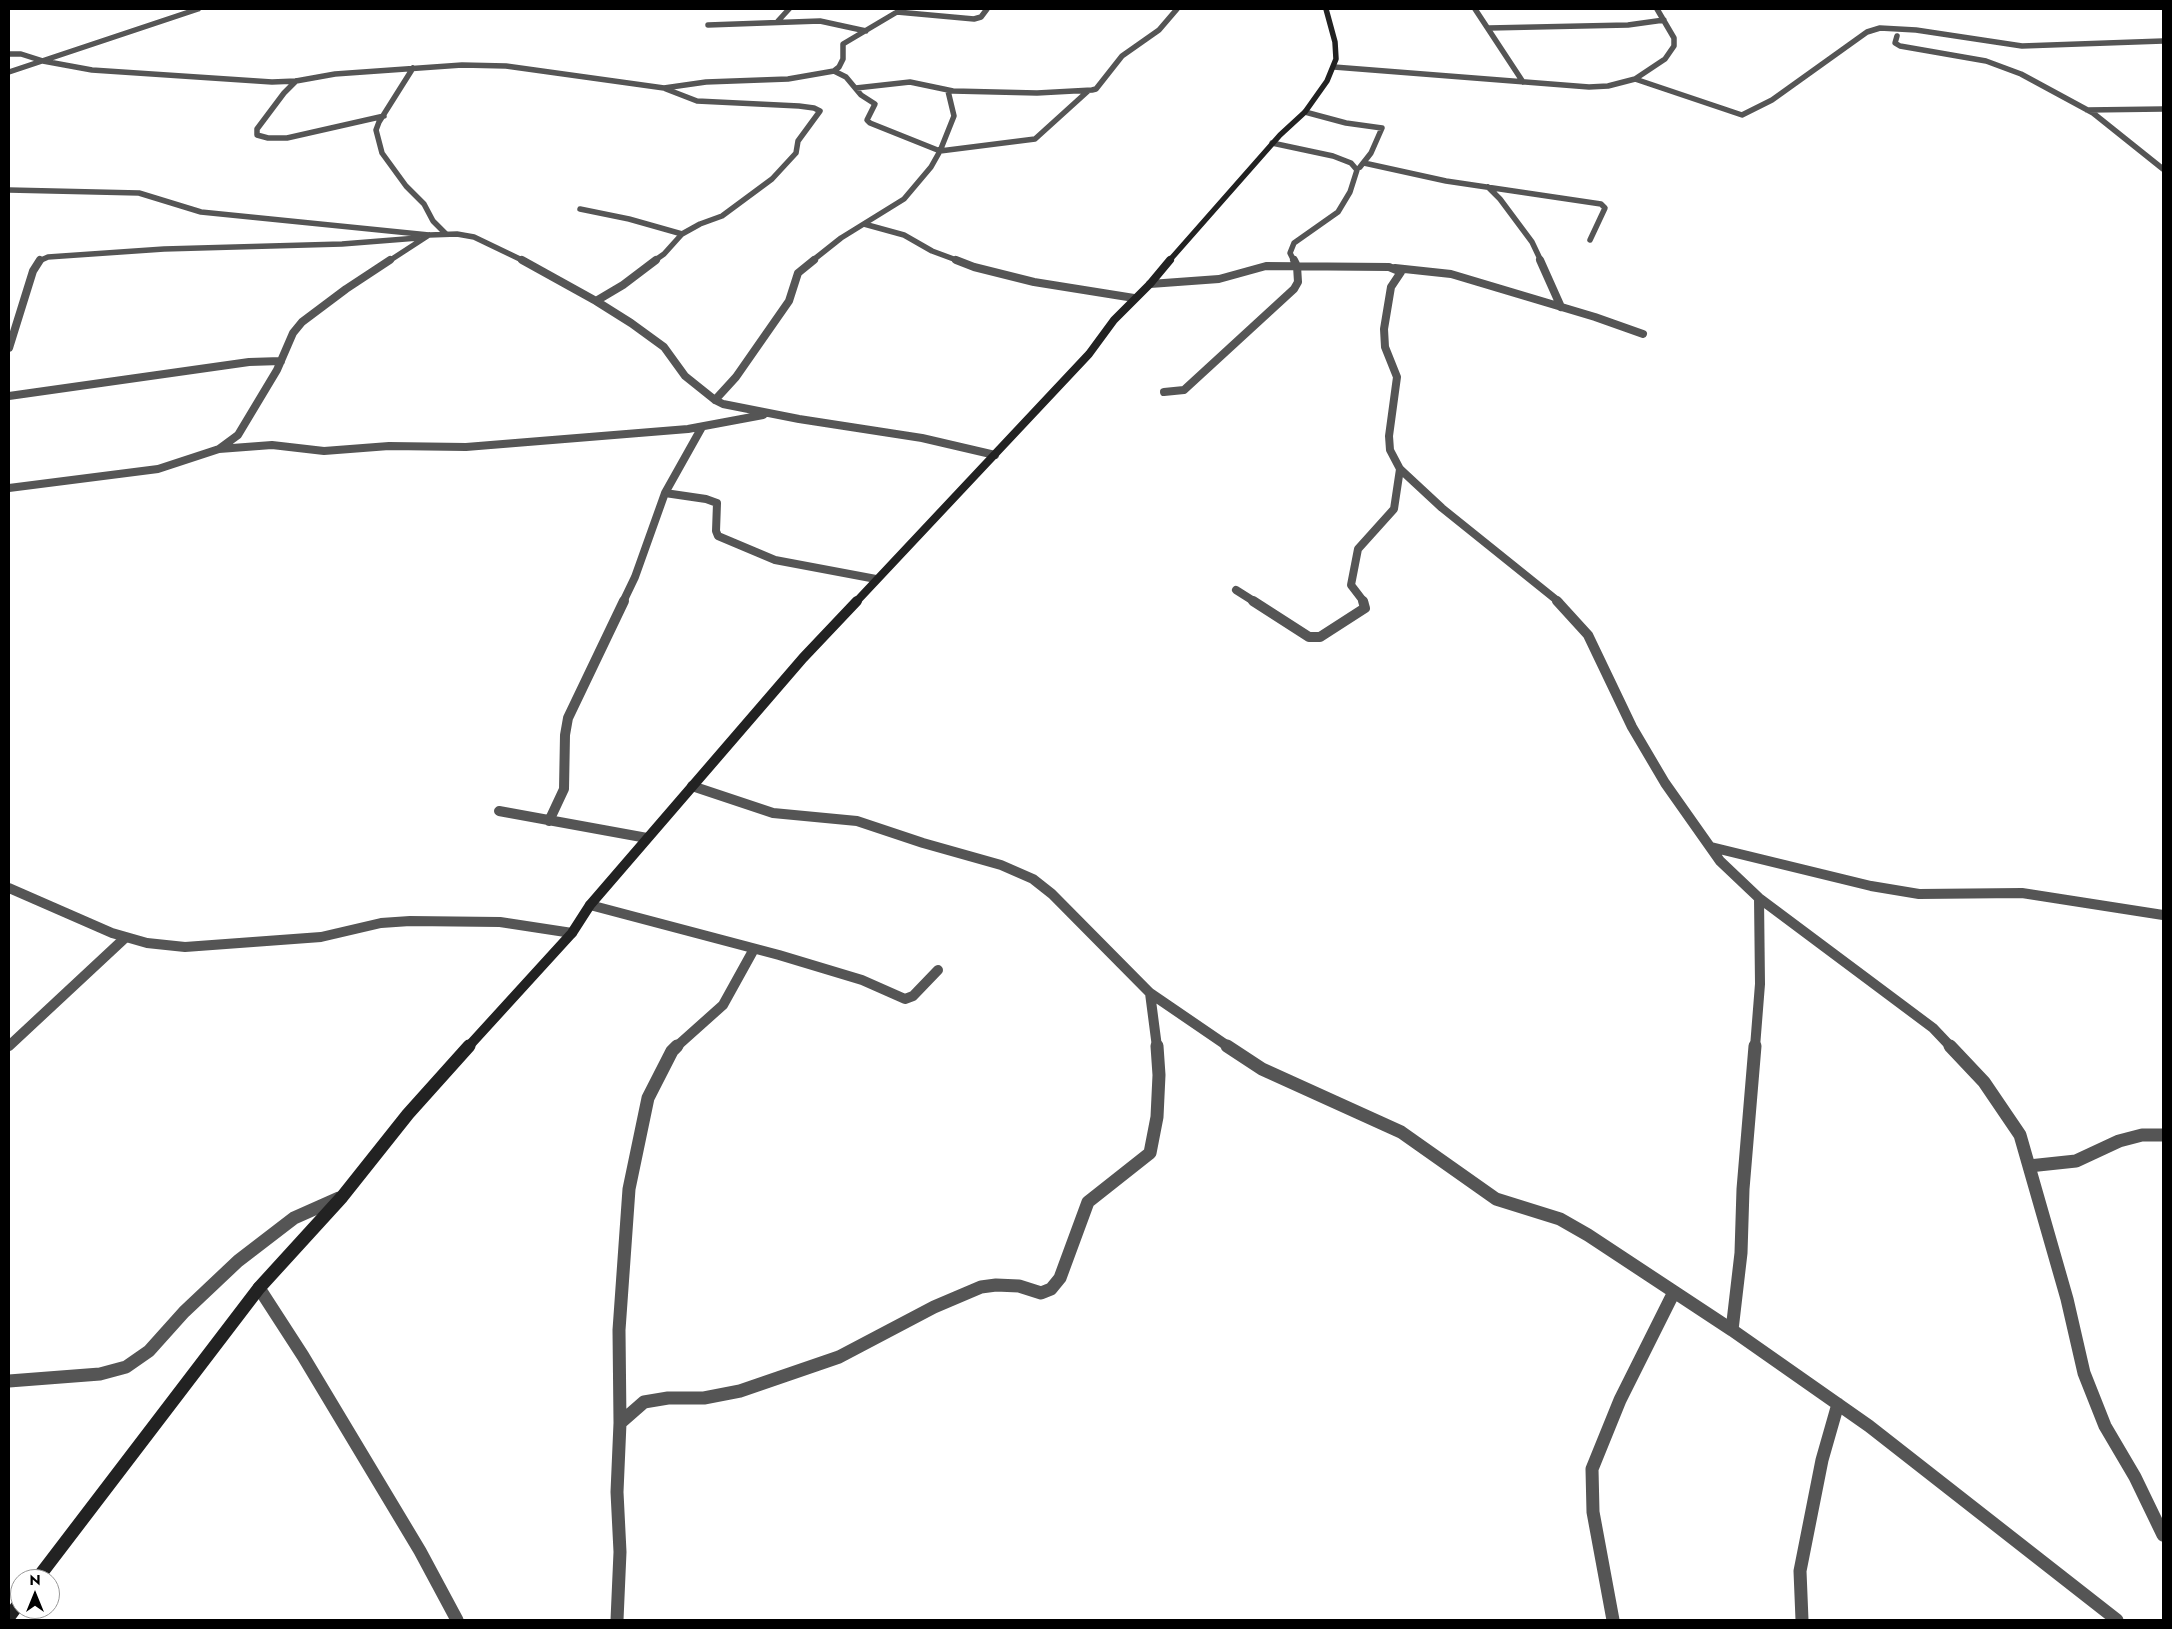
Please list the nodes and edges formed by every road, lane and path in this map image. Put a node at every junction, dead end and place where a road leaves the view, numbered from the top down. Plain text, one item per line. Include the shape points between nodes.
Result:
1 (198, 9) edge
2 (789, 9) edge
3 (987, 9) edge
4 (1176, 9) edge
5 (1326, 9) edge
6 (1476, 9) edge
7 (1657, 9) edge
8 (900, 10) edge
9 (1664, 20) junction
10 (778, 21) junction
11 (708, 25) dead end
12 (1489, 28) junction
13 (866, 31) junction
14 (1897, 36) dead end
15 (2163, 42) edge
16 (9, 54) edge
17 (43, 61) junction
18 (1334, 67) junction
19 (413, 68) junction
20 (834, 71) junction
21 (10, 73) edge
22 (1635, 79) junction
23 (296, 81) junction
24 (1523, 82) junction
25 (664, 88) junction
26 (856, 88) junction
27 (948, 91) junction
28 (1088, 91) junction
29 (2163, 109) edge
30 (2087, 110) junction
31 (1305, 112) junction
32 (384, 116) junction
33 (1272, 143) junction
34 (940, 151) junction
35 (1364, 163) junction
36 (2163, 169) edge
37 (1357, 170) junction
38 (1488, 187) junction
39 (9, 190) edge
40 (580, 209) dead end
41 (864, 224) junction
42 (446, 234) junction
43 (682, 234) junction
44 (429, 235) junction
45 (1590, 240) dead end
46 (1297, 266) junction
47 (1395, 268) junction
48 (1150, 284) junction
49 (1134, 298) junction
50 (596, 301) junction
51 (1561, 308) junction
52 (12, 333) edge
53 (1643, 334) dead end
54 (9, 348) edge
55 (281, 361) junction
56 (1164, 392) dead end
57 (9, 396) edge
58 (715, 400) junction
59 (768, 414) junction
60 (702, 427) junction
61 (219, 449) junction
62 (995, 455) junction
63 (1400, 469) junction
64 (9, 488) edge
65 (665, 493) junction
66 (876, 578) junction
67 (1236, 590) dead end
68 (692, 786) junction
69 (498, 811) dead end
70 (549, 821) junction
71 (648, 838) junction
72 (1711, 847) junction
73 (9, 888) edge
74 (1759, 898) junction
75 (590, 905) junction
76 (2163, 915) edge
77 (572, 934) junction
78 (126, 937) junction
79 (754, 949) junction
80 (938, 970) dead end
81 (1150, 993) junction
82 (9, 1046) edge
83 (2163, 1135) edge
84 (2029, 1166) junction
85 (342, 1197) junction
86 (259, 1288) junction
87 (1674, 1292) junction
88 (1732, 1330) junction
89 (9, 1381) edge
90 (1838, 1404) junction
91 (620, 1423) junction
92 (2163, 1535) edge
93 (45, 1569) edge
94 (457, 1620) edge
95 (616, 1620) edge
96 (1613, 1620) edge
97 (1802, 1620) edge
98 (2117, 1620) edge

1 - 17 street
2 - 10 street
3 - 8 street via 981,17 964,19
4 - 28 street via 1159,30 1122,56 1096,89
5 - 18 main road via 1335,42
6 - 12 street
7 - 9 street
8 - 13 street
9 - 12 street via 1628,25
9 - 22 street via 1674,38 1674,46 1665,59
10 - 11 street
10 - 13 street via 820,21
12 - 24 street
13 - 20 street via 843,44 844,59
14 - 30 street via 1895,43 1900,46 1995,63
15 - 22 street via 2029,46 1880,28 1867,32 1772,100 1742,115
16 - 17 street
17 - 21 street
17 - 23 street via 92,70
18 - 24 street
18 - 31 main road
19 - 23 street via 335,74
19 - 25 street via 506,66
19 - 32 street
20 - 25 street via 788,79 706,82
20 - 26 street via 846,77
22 - 24 street via 1589,87
23 - 32 street via 262,123 257,136 287,138
25 - 43 street via 697,101 799,106 820,111 798,141 796,153 772,178 722,216
26 - 27 street via 910,82
26 - 34 street via 875,104 867,120 870,123
27 - 28 street
27 - 34 street via 954,113
28 - 34 street via 1035,140
29 - 30 street
30 - 36 street
31 - 33 main road
31 - 35 street via 1382,128
32 - 42 street via 376,130 382,153 406,186 421,200 433,222
33 - 37 street via 1333,156 1351,162
33 - 48 main road
34 - 41 street via 904,199
35 - 37 street
35 - 38 street
37 - 46 street via 1340,210 1294,243 1290,253
38 - 45 street via 1601,204 1605,208
38 - 51 street via 1532,242
39 - 44 street via 139,193 201,212
40 - 43 street
41 - 49 street via 904,235 932,251 974,267 1034,282
41 - 58 street via 810,261 796,275 789,301 736,377
42 - 44 street
42 - 50 street via 474,237
43 - 50 street via 664,254 624,285
44 - 52 street via 376,242 164,249 48,257 42,259 34,271
44 - 55 street via 302,322 293,333
46 - 47 street
46 - 48 street via 1266,266 1219,279
46 - 56 street via 1298,282 1294,289 1184,390
47 - 51 street via 1452,274
47 - 63 street via 1400,274 1391,287 1384,329 1385,347 1397,377 1390,450
48 - 49 main road
49 - 62 main road via 1089,354
50 - 58 street via 664,347 685,376
51 - 53 street
52 - 54 street
55 - 57 street via 249,362
55 - 61 street via 238,434
58 - 59 street via 726,406
59 - 60 street
59 - 62 street via 922,438
60 - 61 street via 466,447 389,446 324,451 272,445
60 - 65 street
61 - 64 street via 158,469
62 - 66 main road
63 - 67 street via 1394,509 1358,549 1351,585 1365,603 1365,608 1320,637 1309,637
63 - 72 street via 1442,508 1561,604 1579,623 1665,784
65 - 66 street via 717,503 718,536 768,557 801,566
65 - 70 street via 635,577 568,718 564,789
66 - 68 main road
68 - 71 main road
68 - 81 street via 772,813 856,820 1024,874 1052,894
69 - 70 street
70 - 71 street
71 - 75 main road
72 - 74 street via 1720,861
72 - 76 street via 1871,886 1919,894 2022,893
73 - 78 street
74 - 84 street via 1933,1028 1984,1082 2020,1135
74 - 88 street via 1760,984 1743,1189 1741,1253
75 - 77 main road
75 - 79 street
77 - 78 street via 500,922 410,921 380,923 320,937 185,947 147,944
77 - 85 main road via 408,1114
78 - 82 street
79 - 80 street via 862,980 905,999 913,996
79 - 91 street via 722,1005 672,1051 648,1098 629,1189 619,1330
81 - 87 street via 1262,1070 1401,1132 1496,1199 1560,1219
81 - 91 street via 1159,1075 1157,1117 1150,1152 1088,1202 1060,1278 1051,1289 1041,1293 1019,1286 980,1287 934,1306 839,1357 740,1391 704,1398 644,1402
83 - 84 street via 2142,1135 2119,1141 2076,1161
84 - 92 street via 2067,1299 2084,1373 2105,1426 2135,1477
85 - 86 main road
85 - 89 street via 294,1218 238,1261 184,1312 149,1351 126,1367 100,1374
86 - 93 main road
86 - 94 street via 420,1551
87 - 88 street
87 - 96 street via 1620,1400 1592,1469 1593,1512
88 - 90 street
90 - 97 street via 1822,1460 1800,1572
90 - 98 street
91 - 95 street via 620,1552

